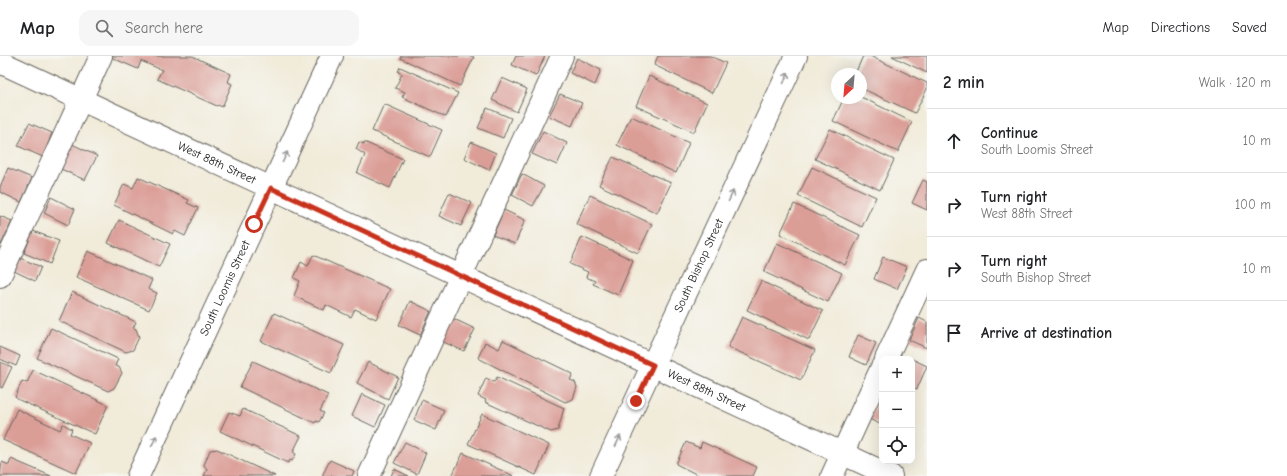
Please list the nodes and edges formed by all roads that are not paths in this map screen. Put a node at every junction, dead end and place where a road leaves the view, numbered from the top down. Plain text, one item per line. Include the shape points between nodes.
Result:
1 (101, 56) edge
2 (332, 56) edge
3 (562, 56) edge
4 (796, 56) edge
5 (0, 62) edge
6 (81, 99) junction
7 (271, 188) junction
8 (927, 270) edge
9 (0, 276) edge
10 (460, 276) junction
11 (887, 356) edge
12 (653, 365) junction
13 (879, 373) edge
14 (842, 453) junction
15 (138, 476) edge
16 (369, 476) edge
17 (601, 476) edge
18 (832, 476) edge
19 (891, 476) edge

1 - 6 street
7 -> 2 street, South Loomis Street
3 - 10 street
12 -> 4 street, South Bishop Street
5 - 6 street, West 88th Street
6 - 7 street, West 88th Street
6 - 9 street
7 - 10 street, West 88th Street
15 -> 7 street, South Loomis Street
8 - 11 street
10 - 12 street, West 88th Street
10 - 16 street
12 - 14 street, West 88th Street
17 -> 12 street, South Bishop Street
13 - 14 street
14 - 18 street
14 - 19 street, West 88th Street

